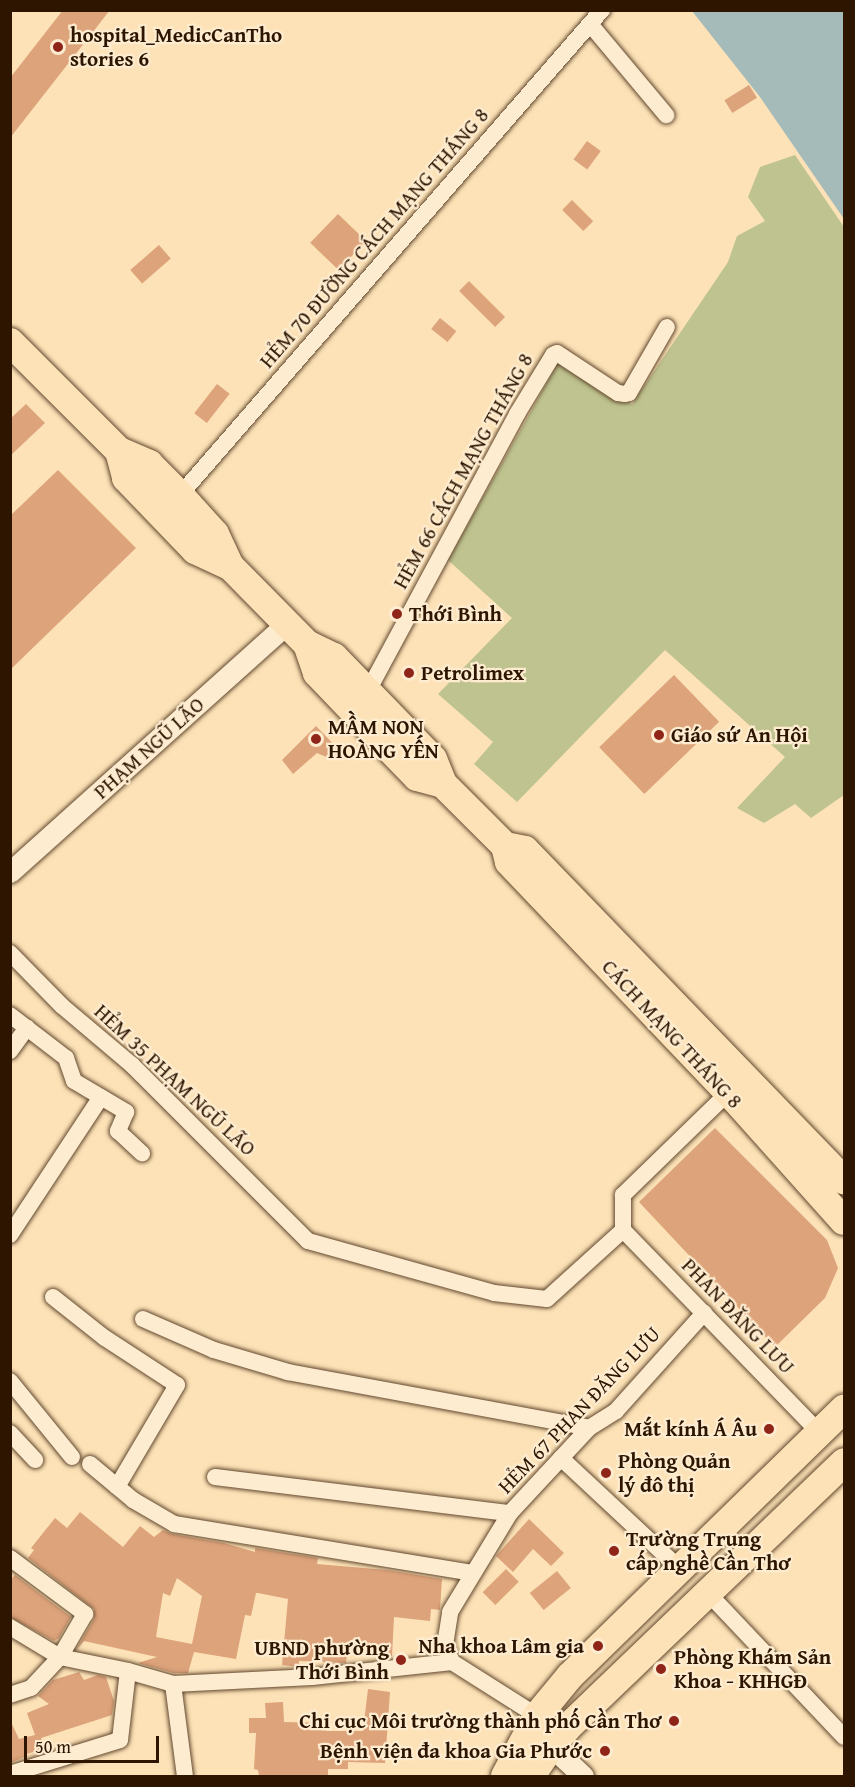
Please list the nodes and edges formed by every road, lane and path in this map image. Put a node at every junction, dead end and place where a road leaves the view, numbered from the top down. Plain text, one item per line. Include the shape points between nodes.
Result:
1 (593, 16) edge
2 (666, 115) dead end
3 (667, 327) dead end
4 (10, 342) edge
5 (119, 451) junction
6 (180, 495) junction
7 (230, 566) junction
8 (297, 633) junction
9 (368, 691) junction
10 (443, 784) junction
11 (505, 846) junction
12 (10, 872) edge
13 (10, 953) edge
14 (10, 1014) edge
15 (27, 1028) junction
16 (10, 1052) edge
17 (728, 1093) junction
18 (101, 1097) junction
19 (142, 1153) dead end
20 (844, 1180) edge
21 (844, 1221) edge
22 (623, 1230) junction
23 (10, 1235) edge
24 (53, 1297) dead end
25 (704, 1313) junction
26 (143, 1319) dead end
27 (10, 1381) edge
28 (844, 1409) edge
29 (589, 1428) junction
30 (10, 1432) edge
31 (820, 1433) junction
32 (72, 1457) dead end
33 (561, 1458) junction
34 (36, 1460) dead end
35 (844, 1462) edge
36 (90, 1464) dead end
37 (215, 1477) dead end
38 (117, 1487) junction
39 (510, 1513) junction
40 (10, 1558) edge
41 (680, 1569) junction
42 (472, 1573) junction
43 (708, 1593) junction
44 (10, 1627) edge
45 (60, 1658) junction
46 (452, 1662) junction
47 (128, 1671) junction
48 (173, 1684) junction
49 (10, 1695) edge
50 (537, 1716) junction
51 (844, 1737) edge
52 (551, 1746) junction
53 (10, 1774) edge
54 (185, 1776) edge
55 (505, 1776) edge
56 (531, 1776) edge
57 (583, 1776) edge

1 - 2 street
1 - 6 street, HẺM 70 ĐƯỜNG CÁCH MẠNG THÁNG 8
3 - 9 street, HẺM 66 CÁCH MẠNG THÁNG 8 via 630,393 618,393 558,353 553,355 517,414
4 - 5 highway, CÁCH MẠNG THÁNG 8
5 - 6 highway, CÁCH MẠNG THÁNG 8 via 149,464
5 - 7 highway, CÁCH MẠNG THÁNG 8 via 126,478 179,534 195,550
6 - 7 highway, CÁCH MẠNG THÁNG 8 via 215,534
7 - 8 highway, CÁCH MẠNG THÁNG 8
8 - 9 highway, CÁCH MẠNG THÁNG 8 via 334,657
8 - 10 highway, CÁCH MẠNG THÁNG 8 via 317,672 417,777
8 - 12 street, PHẠM NGŨ LÃO
9 - 10 highway, CÁCH MẠNG THÁNG 8 via 433,759
10 - 11 highway, CÁCH MẠNG THÁNG 8
11 - 17 highway, CÁCH MẠNG THÁNG 8 via 509,862
11 - 20 highway, CÁCH MẠNG THÁNG 8 via 525,850
13 - 22 street, HẺM 35 PHẠM NGŨ LÃO via 62,1005 132,1065 308,1241 494,1293 547,1299
14 - 15 street
15 - 16 street
15 - 18 street via 66,1058 74,1081
17 - 21 highway, CÁCH MẠNG THÁNG 8
17 - 22 street via 623,1195
18 - 19 street via 126,1112 118,1131
18 - 23 street
22 - 25 street, PHAN ĐĂNG LƯU
24 - 38 street via 105,1338 177,1384
25 - 29 street, HẺM 67 PHAN ĐĂNG LƯU via 616,1411
25 - 31 street, PHAN ĐĂNG LƯU
26 - 29 street via 214,1350 288,1372
27 - 32 street
28 - 31 highway
29 - 33 street, HẺM 67 PHAN ĐĂNG LƯU
30 - 34 street
31 - 41 highway
33 - 39 street, HẺM 67 PHAN ĐĂNG LƯU
33 - 41 street
35 - 43 highway
36 - 38 street
37 - 39 street
38 - 42 street via 174,1524
39 - 42 street, HẺM 67 PHAN ĐĂNG LƯU
40 - 45 street via 85,1614
41 - 50 highway via 570,1676
42 - 46 street, HẺM 67 PHAN ĐĂNG LƯU via 450,1612 445,1646
43 - 51 street
43 - 52 highway
44 - 45 street
45 - 47 street
45 - 49 street via 31,1688
46 - 48 street via 312,1677
46 - 50 street
47 - 48 street
47 - 53 street via 120,1740
48 - 54 street
50 - 52 street
50 - 55 highway
52 - 56 highway
52 - 57 street

